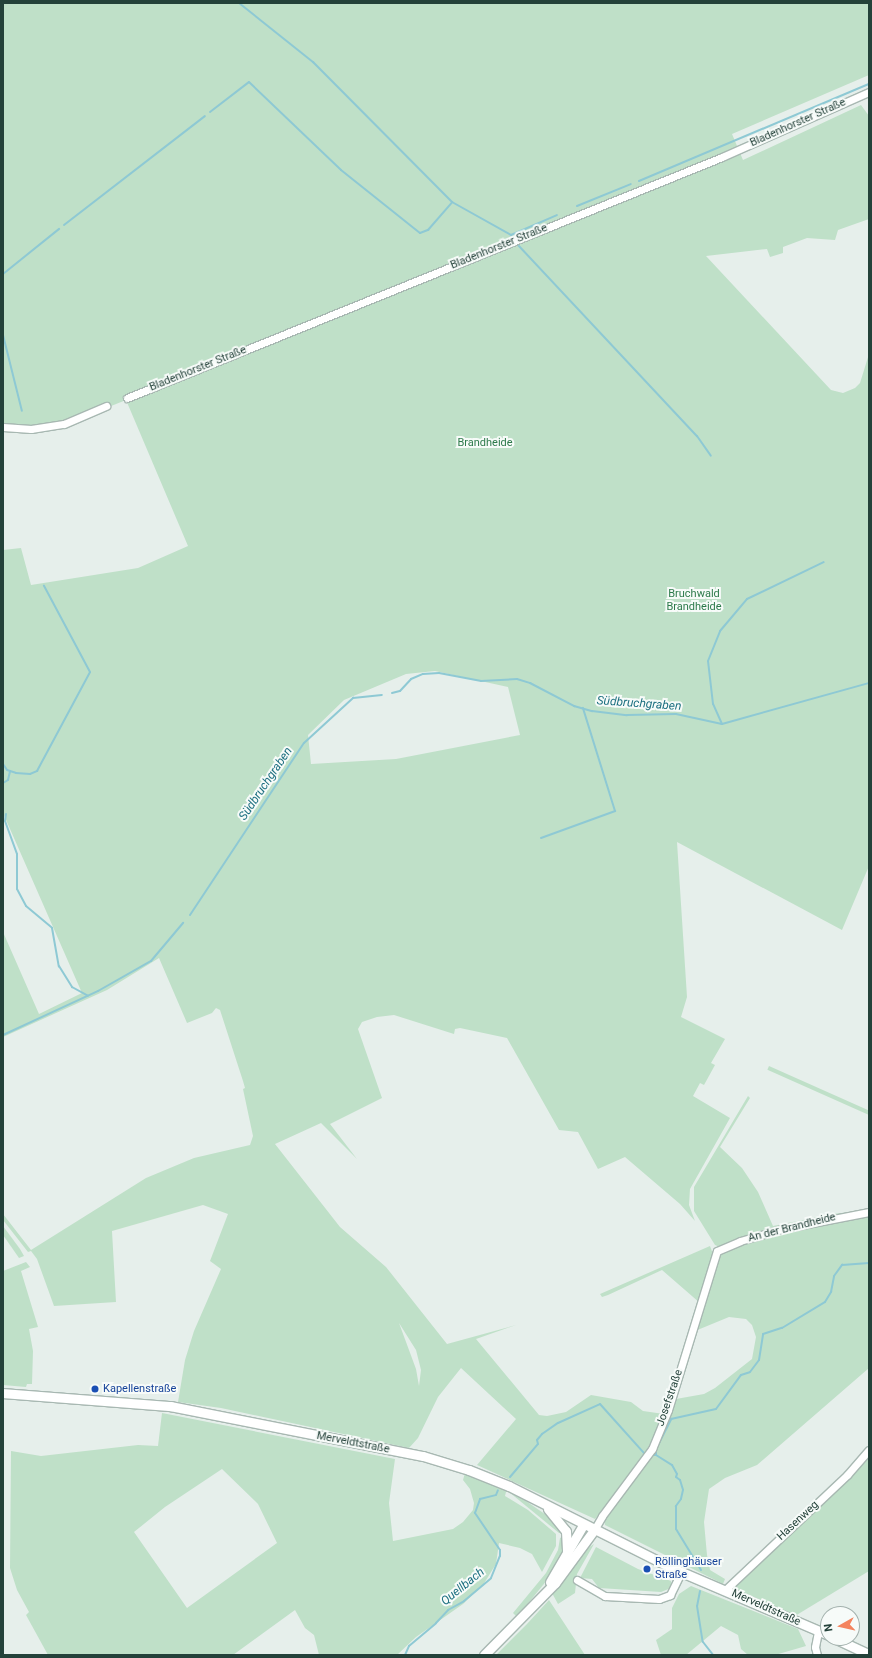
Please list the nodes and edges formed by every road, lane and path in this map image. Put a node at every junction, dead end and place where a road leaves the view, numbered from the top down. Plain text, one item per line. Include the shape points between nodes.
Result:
1 (869, 92) edge
2 (127, 398) dead end
3 (106, 406) dead end
4 (3, 427) edge
5 (869, 1212) edge
6 (717, 1251) joint
7 (3, 1393) edge
8 (869, 1450) edge
9 (543, 1504) junction
10 (583, 1525) junction
11 (594, 1530) junction
12 (567, 1554) junction
13 (681, 1572) junction
14 (578, 1580) dead end
15 (726, 1590) junction
16 (545, 1592) junction
17 (818, 1631) joint
18 (852, 1646) edge
19 (869, 1654) edge
20 (484, 1655) edge
21 (817, 1655) edge

1 - 2 street, Bladenhorster Straße via 722,157
3 - 4 street via 64,424 31,429
5 - 6 street, An der Brandheide via 782,1229 740,1241
6 - 11 street, Josefstraße via 668,1410 652,1449
7 - 9 main road, Merveldtstraße via 170,1406 423,1456 469,1470
8 - 15 street, Hasenweg via 847,1475
9 - 10 main road, Merveldtstraße
9 - 12 main road via 566,1531
10 - 11 main road, Merveldtstraße
10 - 12 main road
11 - 13 main road, Merveldtstraße
11 - 16 main road via 569,1566
12 - 16 main road
13 - 14 street via 670,1595 659,1599 605,1596
13 - 15 main road, Merveldtstraße
15 - 17 main road, Merveldtstraße
16 - 20 main road
17 - 21 street via 815,1641
18 - 19 main road

